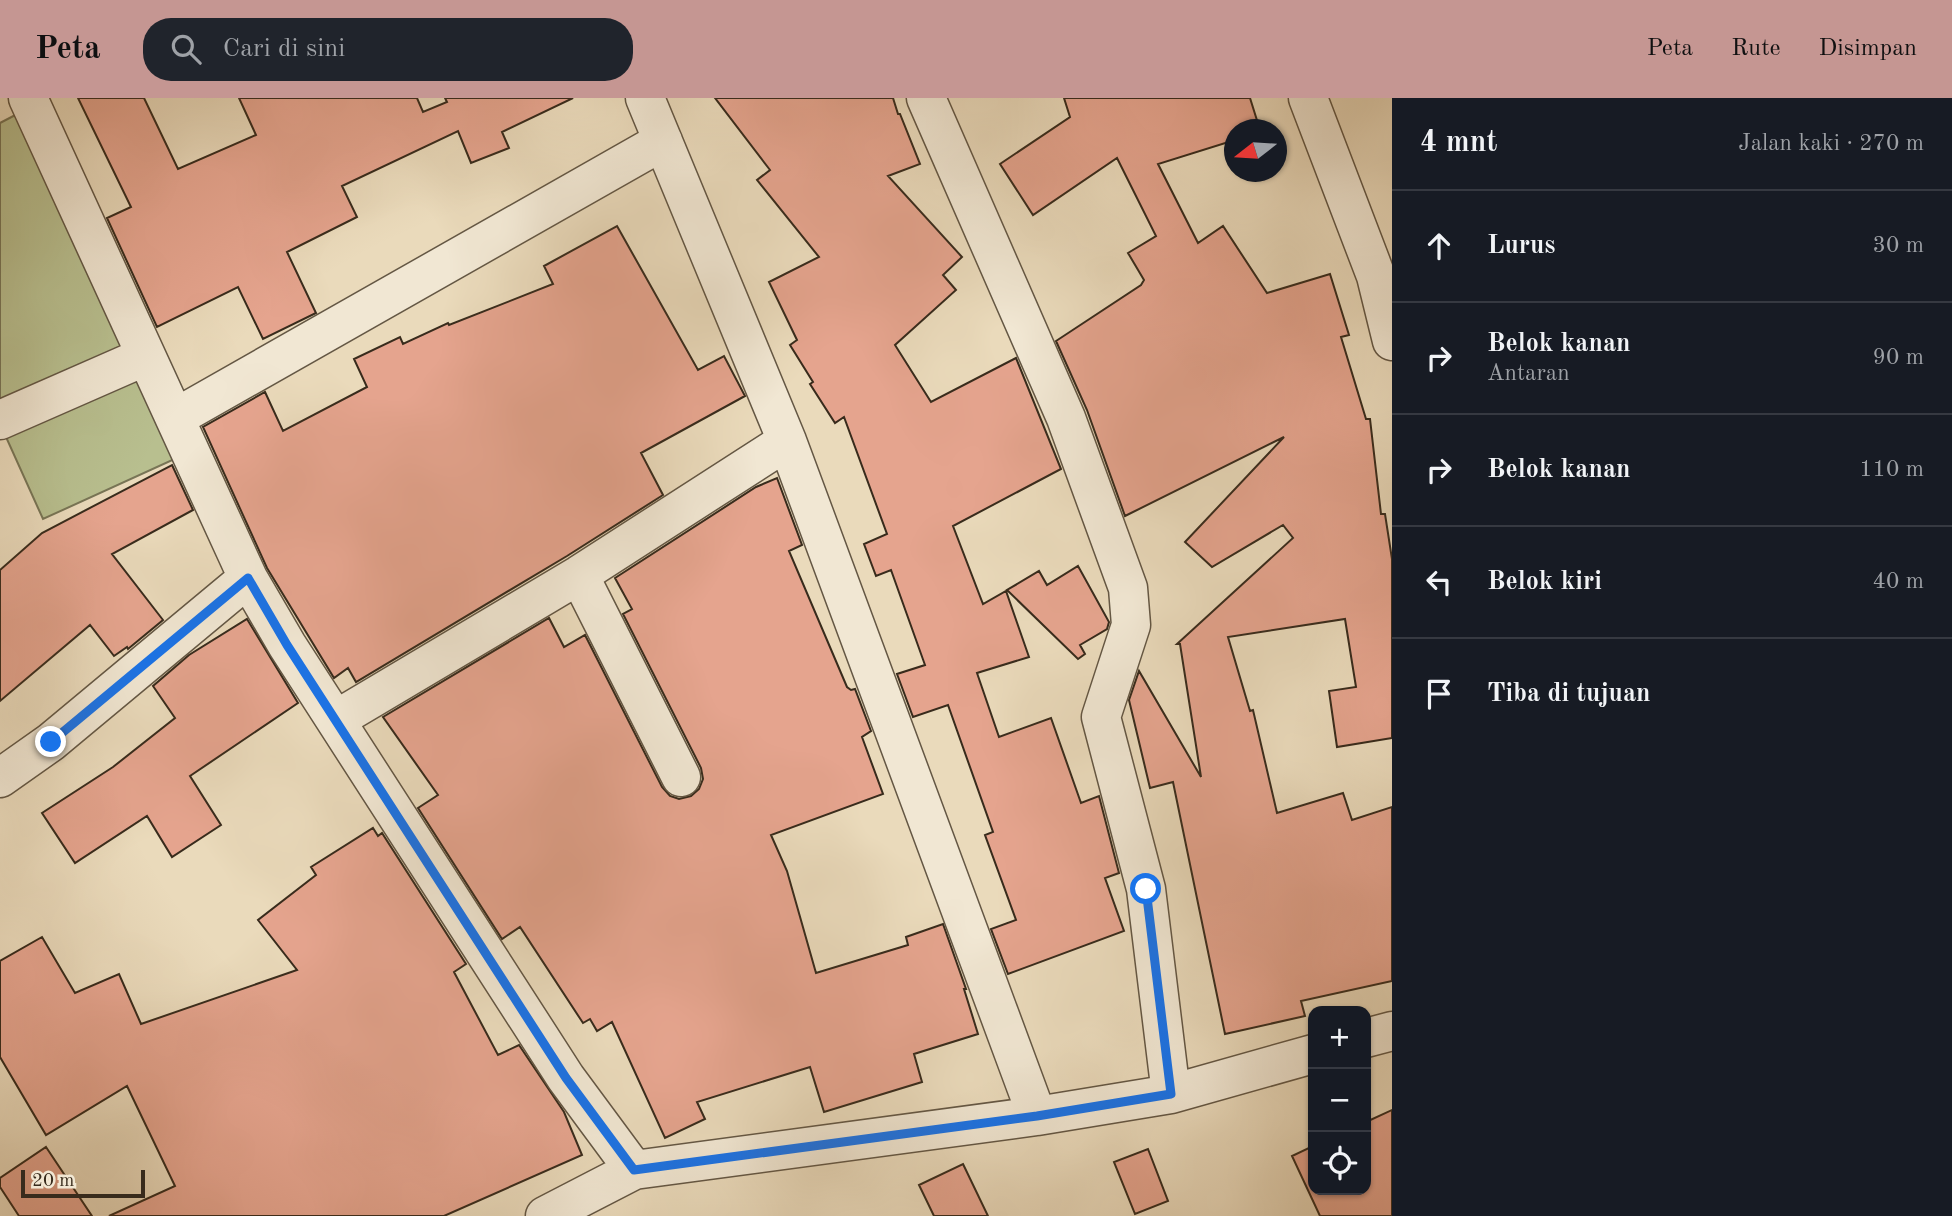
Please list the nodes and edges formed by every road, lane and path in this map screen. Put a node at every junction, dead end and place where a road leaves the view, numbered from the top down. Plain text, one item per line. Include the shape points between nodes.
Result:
1 (28, 98) edge
2 (645, 98) edge
3 (926, 98) edge
4 (1308, 98) edge
5 (663, 141) junction
6 (1392, 341) edge
7 (146, 356) junction
8 (175, 418) junction
9 (0, 420) edge
10 (787, 441) junction
11 (579, 575) junction
12 (248, 578) junction
13 (337, 719) junction
14 (681, 777) dead end
15 (0, 778) edge
16 (1392, 1031) edge
17 (1371, 1037) edge
18 (1308, 1055) edge
19 (1171, 1094) junction
20 (1037, 1116) junction
21 (634, 1170) junction
22 (545, 1216) edge

1 - 7 street
2 - 5 street
3 - 19 street via 1066,418 1128,588 1131,625 1101,717 1146,889
4 - 6 street via 1376,276
5 - 8 street
5 - 10 street
7 - 8 street
7 - 9 street
8 - 12 street
10 - 11 street
10 - 20 street
11 - 13 street
11 - 14 street
12 - 13 street
12 - 15 street via 51,742
13 - 21 street via 566,1078
16 - 17 street
18 - 19 street
19 - 20 street
20 - 21 street
21 - 22 street

